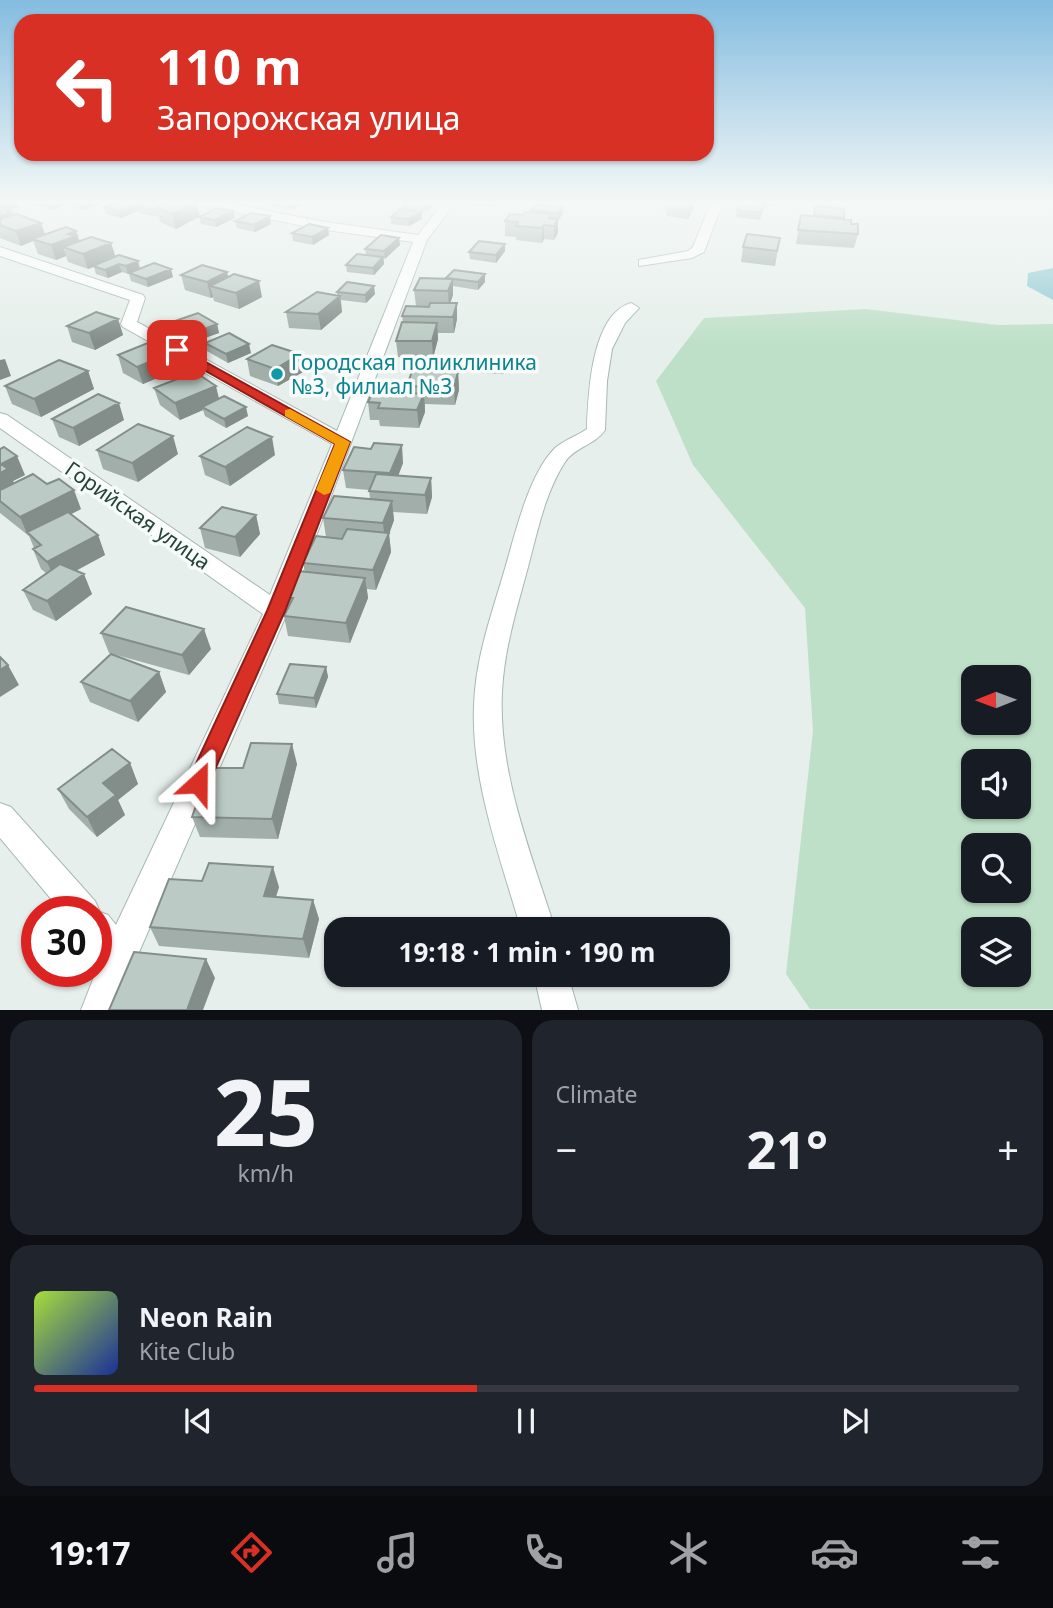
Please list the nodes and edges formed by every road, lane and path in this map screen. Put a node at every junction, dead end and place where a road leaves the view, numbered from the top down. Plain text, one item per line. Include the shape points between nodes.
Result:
1 (417, 249) edge
2 (699, 249) edge
3 (0, 251) edge
4 (644, 262) dead end
5 (631, 308) dead end
6 (0, 419) edge
7 (343, 442) junction
8 (276, 611) junction
9 (0, 816) edge
10 (69, 896) edge
11 (535, 917) edge
12 (112, 946) edge
13 (120, 955) junction
14 (554, 987) edge
15 (99, 1010) edge
16 (560, 1010) edge

1 - 7 street
2 - 4 street
3 - 7 street via 138,298 129,324
5 - 11 street via 617,320 599,360 597,430 568,445 556,459 526,533 495,645 487,709 492,764
6 - 8 street, Горийская улица
7 - 8 street
8 - 13 street
9 - 10 street
12 - 13 street
13 - 15 street
14 - 16 street

